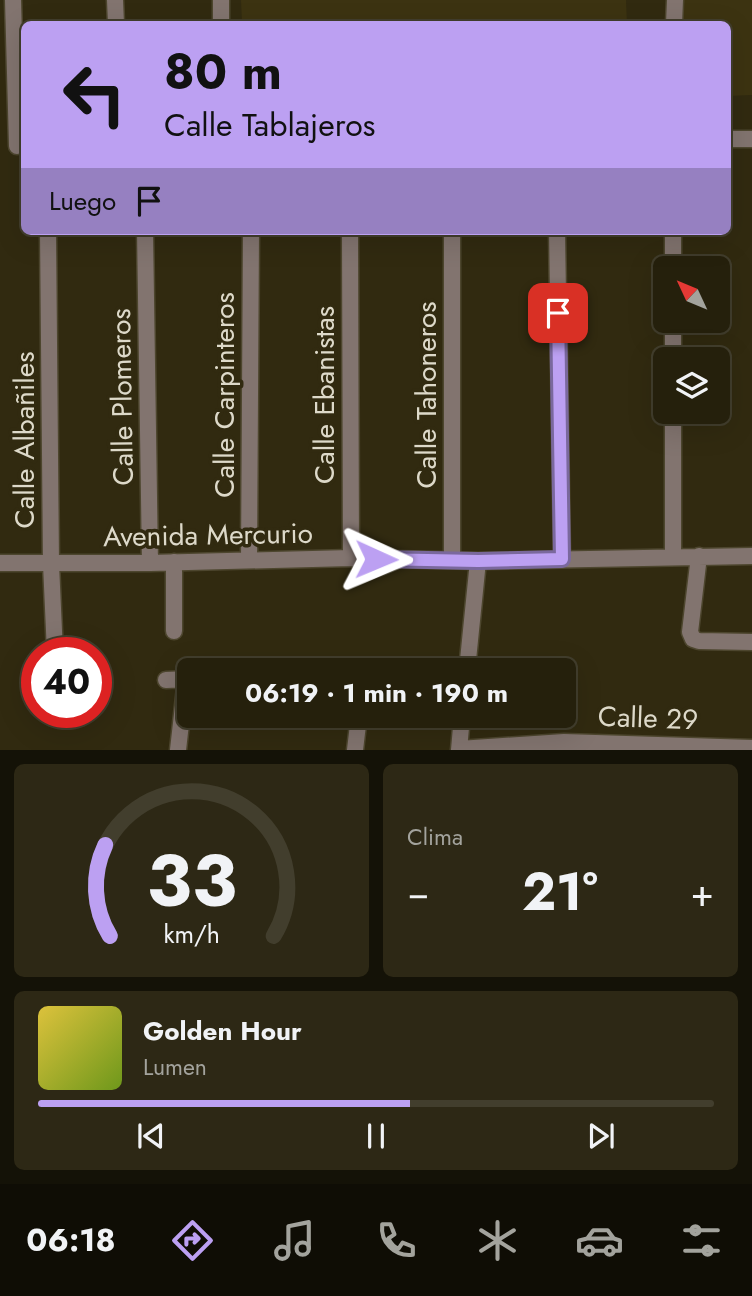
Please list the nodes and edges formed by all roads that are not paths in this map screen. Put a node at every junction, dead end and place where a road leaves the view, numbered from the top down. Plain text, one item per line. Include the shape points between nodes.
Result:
1 (13, 0) edge
2 (116, 0) edge
3 (221, 0) edge
4 (675, 0) edge
5 (116, 21) edge
6 (221, 21) edge
7 (674, 21) edge
8 (731, 139) edge
9 (752, 139) edge
10 (21, 146) edge
11 (0, 147) edge
12 (48, 235) edge
13 (145, 235) edge
14 (251, 235) edge
15 (350, 235) edge
16 (452, 235) edge
17 (557, 235) edge
18 (673, 235) edge
19 (673, 256) edge
20 (673, 424) edge
21 (673, 556) junction
22 (699, 556) junction
23 (752, 556) edge
24 (351, 558) junction
25 (562, 559) junction
26 (249, 560) junction
27 (452, 560) junction
28 (478, 561) junction
29 (174, 562) junction
30 (0, 563) edge
31 (150, 563) junction
32 (51, 564) junction
33 (174, 631) dead end
34 (54, 637) edge
35 (752, 642) edge
36 (468, 658) edge
37 (177, 679) edge
38 (166, 680) dead end
39 (181, 728) edge
40 (358, 728) edge
41 (461, 728) edge
42 (564, 746) edge
43 (691, 748) edge
44 (752, 748) edge
45 (459, 749) edge
46 (178, 750) edge
47 (355, 750) edge

1 - 10 street
2 - 5 street
3 - 6 street
4 - 7 street
8 - 9 street
10 - 11 street
12 - 32 street, Calle Albañiles
13 - 31 street, Calle Plomeros
14 - 26 street, Calle Carpinteros
15 - 24 street, Calle Ebanistas
16 - 27 street, Calle Tahoneros
17 - 25 street
18 - 19 street
20 - 21 street
21 - 22 street, Avenida Mercurio
21 - 25 street, Avenida Mercurio
22 - 23 street, Avenida Mercurio
22 - 35 street via 693,639
24 - 26 street, Avenida Mercurio
24 - 27 street, Avenida Mercurio
25 - 28 street, Avenida Mercurio
26 - 29 street, Avenida Mercurio
27 - 28 street, Avenida Mercurio
28 - 36 street
29 - 31 street, Avenida Mercurio
29 - 33 street
30 - 32 street, Avenida Mercurio
31 - 32 street, Avenida Mercurio
32 - 34 street, Calle Albañiles
37 - 38 street
39 - 46 street
40 - 47 street
41 - 45 street
42 - 43 street, Calle 29
42 - 45 street, Calle 29
43 - 44 street, Calle 29

